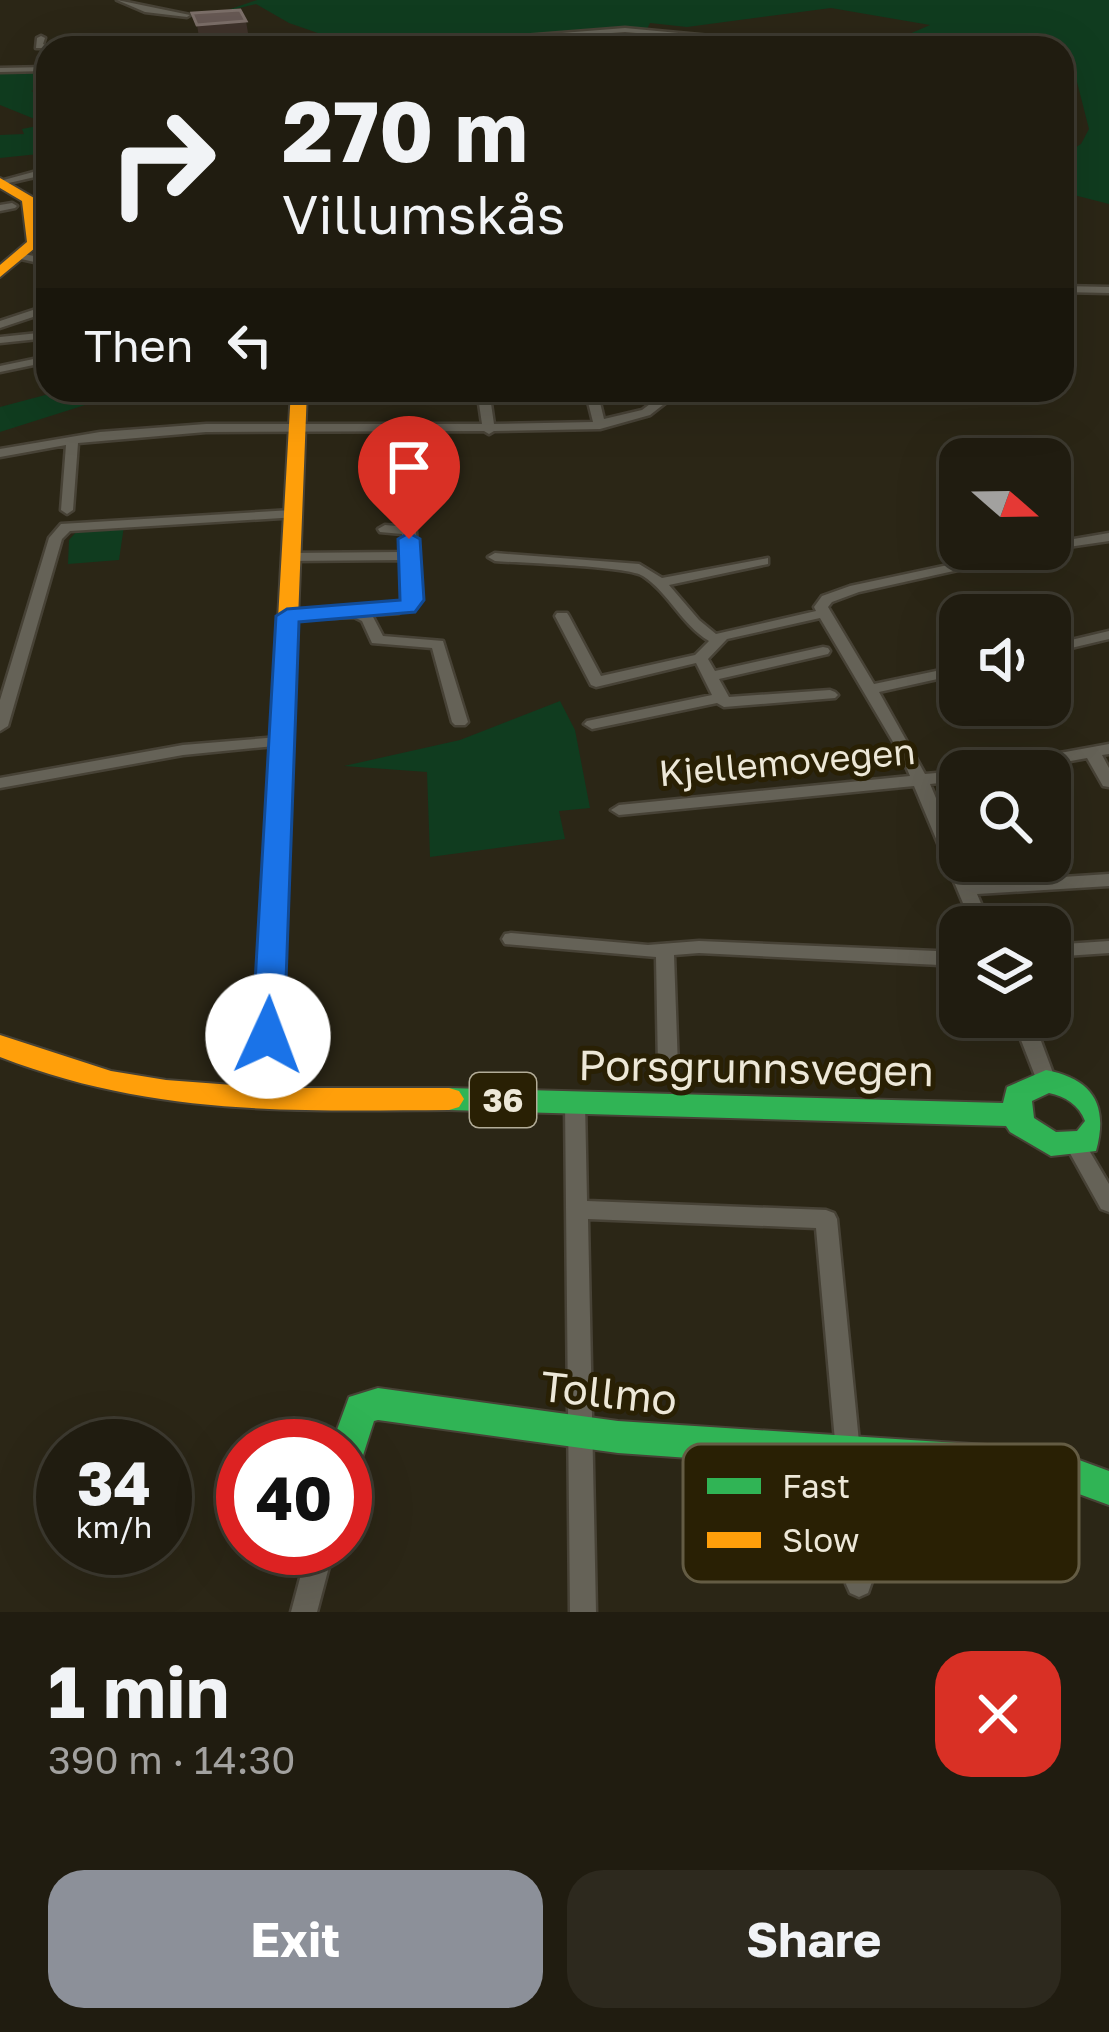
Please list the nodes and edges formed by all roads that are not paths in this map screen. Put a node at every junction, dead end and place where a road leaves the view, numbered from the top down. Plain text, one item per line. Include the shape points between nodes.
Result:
1 (120, 0) edge
2 (187, 15) edge
3 (577, 36) edge
4 (706, 36) edge
5 (36, 69) edge
6 (0, 70) edge
7 (20, 197) edge
8 (36, 226) edge
9 (36, 259) edge
10 (0, 278) edge
11 (1074, 289) edge
12 (1109, 290) edge
13 (36, 312) edge
14 (0, 325) edge
15 (36, 336) edge
16 (0, 340) edge
17 (36, 361) edge
18 (0, 368) edge
19 (298, 402) edge
20 (485, 402) edge
21 (594, 402) edge
22 (660, 402) edge
23 (297, 425) junction
24 (600, 425) junction
25 (489, 430) junction
26 (72, 440) junction
27 (0, 453) edge
28 (292, 514) junction
29 (66, 518) junction
30 (385, 529) dead end
31 (1109, 537) edge
32 (1071, 544) edge
33 (409, 556) junction
34 (290, 557) junction
35 (495, 557) dead end
36 (764, 561) dead end
37 (947, 570) edge
38 (658, 583) junction
39 (358, 613) junction
40 (824, 613) junction
41 (287, 616) junction
42 (562, 616) dead end
43 (1109, 635) edge
44 (715, 638) junction
45 (1071, 644) edge
46 (824, 651) dead end
47 (700, 658) junction
48 (939, 674) edge
49 (712, 676) junction
50 (870, 689) junction
51 (830, 695) dead end
52 (719, 698) junction
53 (460, 722) dead end
54 (592, 724) dead end
55 (0, 726) edge
56 (279, 742) junction
57 (1100, 750) edge
58 (939, 780) edge
59 (1109, 782) edge
60 (0, 783) edge
61 (922, 784) junction
62 (619, 810) dead end
63 (1109, 880) edge
64 (966, 889) junction
65 (973, 906) edge
66 (511, 939) dead end
67 (1109, 947) edge
68 (665, 950) junction
69 (1071, 950) edge
70 (939, 957) edge
71 (1030, 1038) edge
72 (0, 1046) edge
73 (668, 1068) dead end
74 (266, 1078) dead end
75 (1046, 1081) junction
76 (575, 1102) junction
77 (1015, 1115) junction
78 (1104, 1115) edge
79 (1076, 1146) junction
80 (1109, 1204) edge
81 (579, 1210) junction
82 (358, 1419) edge
83 (581, 1432) junction
84 (741, 1444) edge
85 (847, 1444) edge
86 (1079, 1477) edge
87 (1109, 1488) edge
88 (314, 1575) edge
89 (304, 1612) edge
90 (583, 1612) edge

1 - 2 street
3 - 4 street
5 - 6 street
7 - 8 main road
9 - 10 main road
11 - 12 street
13 - 14 street
15 - 16 street
17 - 18 street
19 - 23 main road
20 - 25 street
21 - 24 street
22 - 24 street
23 - 25 street
23 - 26 street
23 - 28 main road
24 - 25 street
26 - 27 street
26 - 29 street
28 - 29 street
28 - 34 main road
29 - 55 street
30 - 33 street via 409,531
31 - 32 street
33 - 34 street
33 - 39 street via 411,604
34 - 41 main road
35 - 38 street via 631,567
36 - 38 street
37 - 40 street via 835,595 821,602
38 - 44 street via 693,626
39 - 41 street
39 - 53 street via 377,640 438,644
40 - 44 street
40 - 50 street
41 - 56 main road
42 - 47 street via 596,682
43 - 45 street
44 - 47 street
46 - 49 street
47 - 49 street
48 - 50 street
49 - 52 street
50 - 61 street
51 - 52 street via 740,704
52 - 54 street
56 - 60 street via 182,750
56 - 74 main road
57 - 59 street
58 - 61 street, Kjellemovegen
61 - 62 street, Kjellemovegen
61 - 64 street
63 - 64 street
64 - 65 street
66 - 68 street
67 - 69 street
68 - 70 street
68 - 73 street
71 - 75 street
72 - 76 main road, Porsgrunnsvegen / 36 via 73,1078 173,1098
75 - 77 main road via 1017,1095
75 - 78 main road via 1079,1090
76 - 77 main road, Porsgrunnsvegen / 36
76 - 81 street
77 - 79 main road, Porsgrunnsvegen / 36 via 1039,1140
78 - 79 main road via 1093,1138
79 - 80 street
81 - 83 street
81 - 85 street via 826,1219
82 - 83 main road, Tollmo via 361,1408 390,1405
83 - 84 main road, Tollmo
83 - 90 street
86 - 87 main road, Tollmo
88 - 89 street

